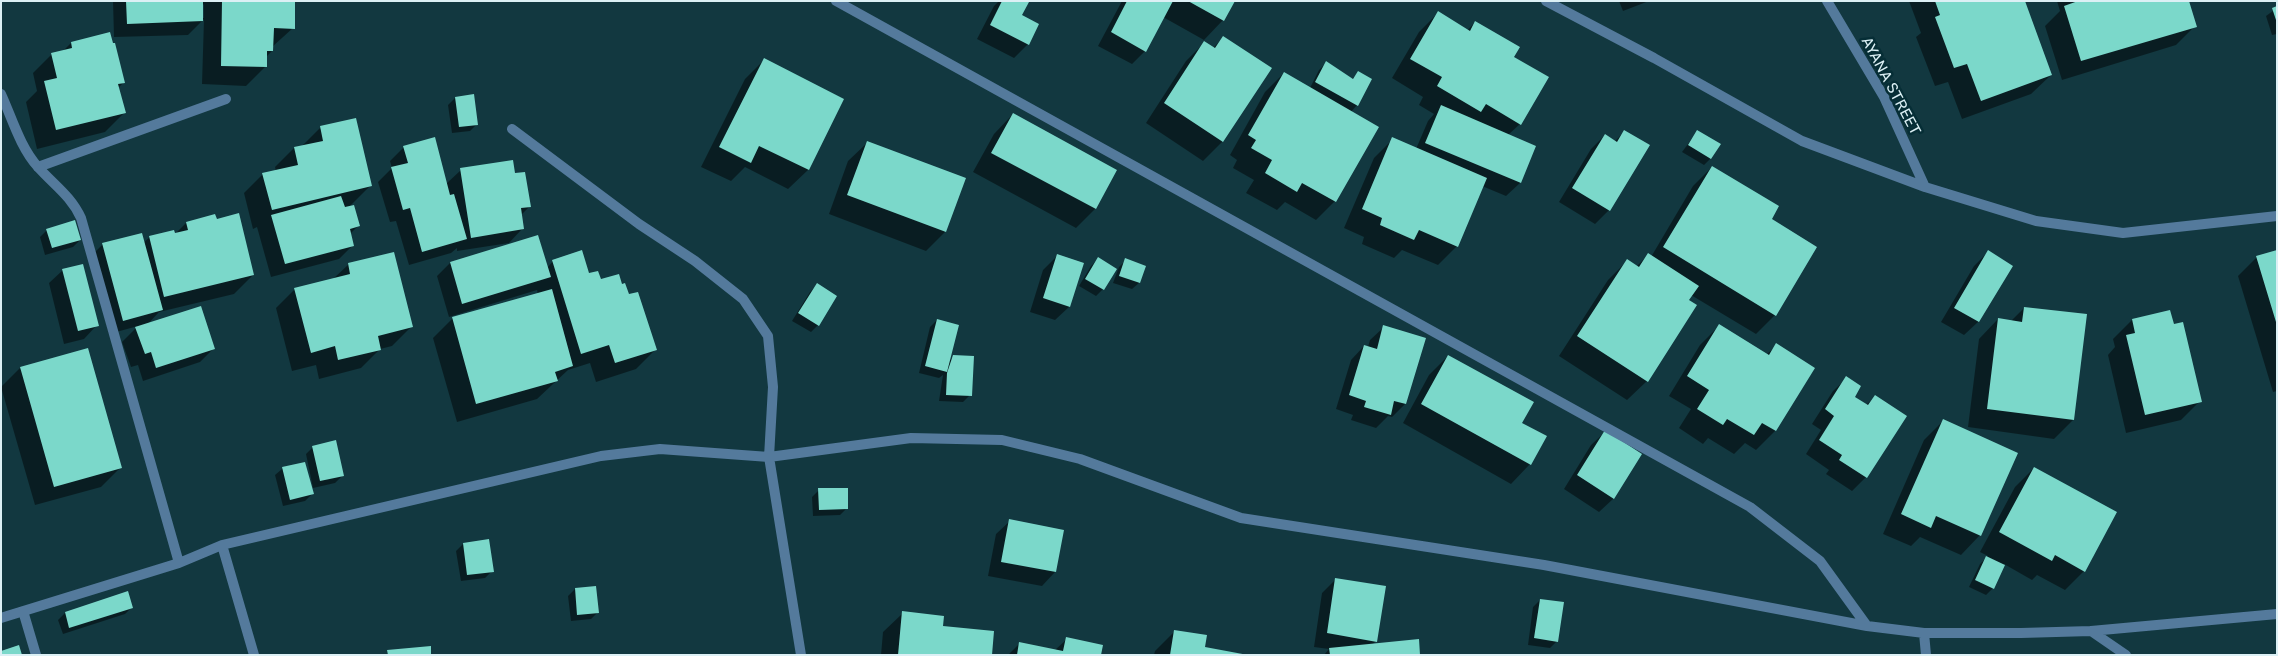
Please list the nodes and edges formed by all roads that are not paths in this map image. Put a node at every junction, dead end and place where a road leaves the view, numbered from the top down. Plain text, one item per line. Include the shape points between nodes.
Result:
1 (836, 1) edge
2 (1546, 1) edge
3 (1827, 1) edge
4 (1, 94) edge
5 (226, 99) dead end
6 (512, 129) dead end
7 (38, 167) junction
8 (1925, 187) junction
9 (2277, 216) edge
10 (769, 457) junction
11 (222, 545) junction
12 (179, 563) junction
13 (23, 611) junction
14 (2277, 614) edge
15 (1, 618) edge
16 (1867, 626) junction
17 (2091, 631) junction
18 (1924, 633) junction
19 (36, 655) edge
20 (254, 655) edge
21 (801, 655) edge
22 (1926, 655) edge
23 (2126, 655) edge

1 - 16 street via 1750,507 1820,561
2 - 8 street via 1802,141
3 - 8 street, AYANA STREET via 1884,97
4 - 7 street via 26,151
5 - 7 street
6 - 10 street via 743,299 768,336 773,387
7 - 12 street via 75,204 81,218
8 - 9 street via 2036,221 2123,233
10 - 11 street via 660,449 601,456
10 - 16 street via 911,438 1002,440 1080,459 1241,518 1544,565
10 - 21 street
11 - 12 street
11 - 20 street
12 - 13 street
13 - 15 street
13 - 19 street
14 - 17 street
16 - 18 street
17 - 18 street
17 - 23 street
18 - 22 street

